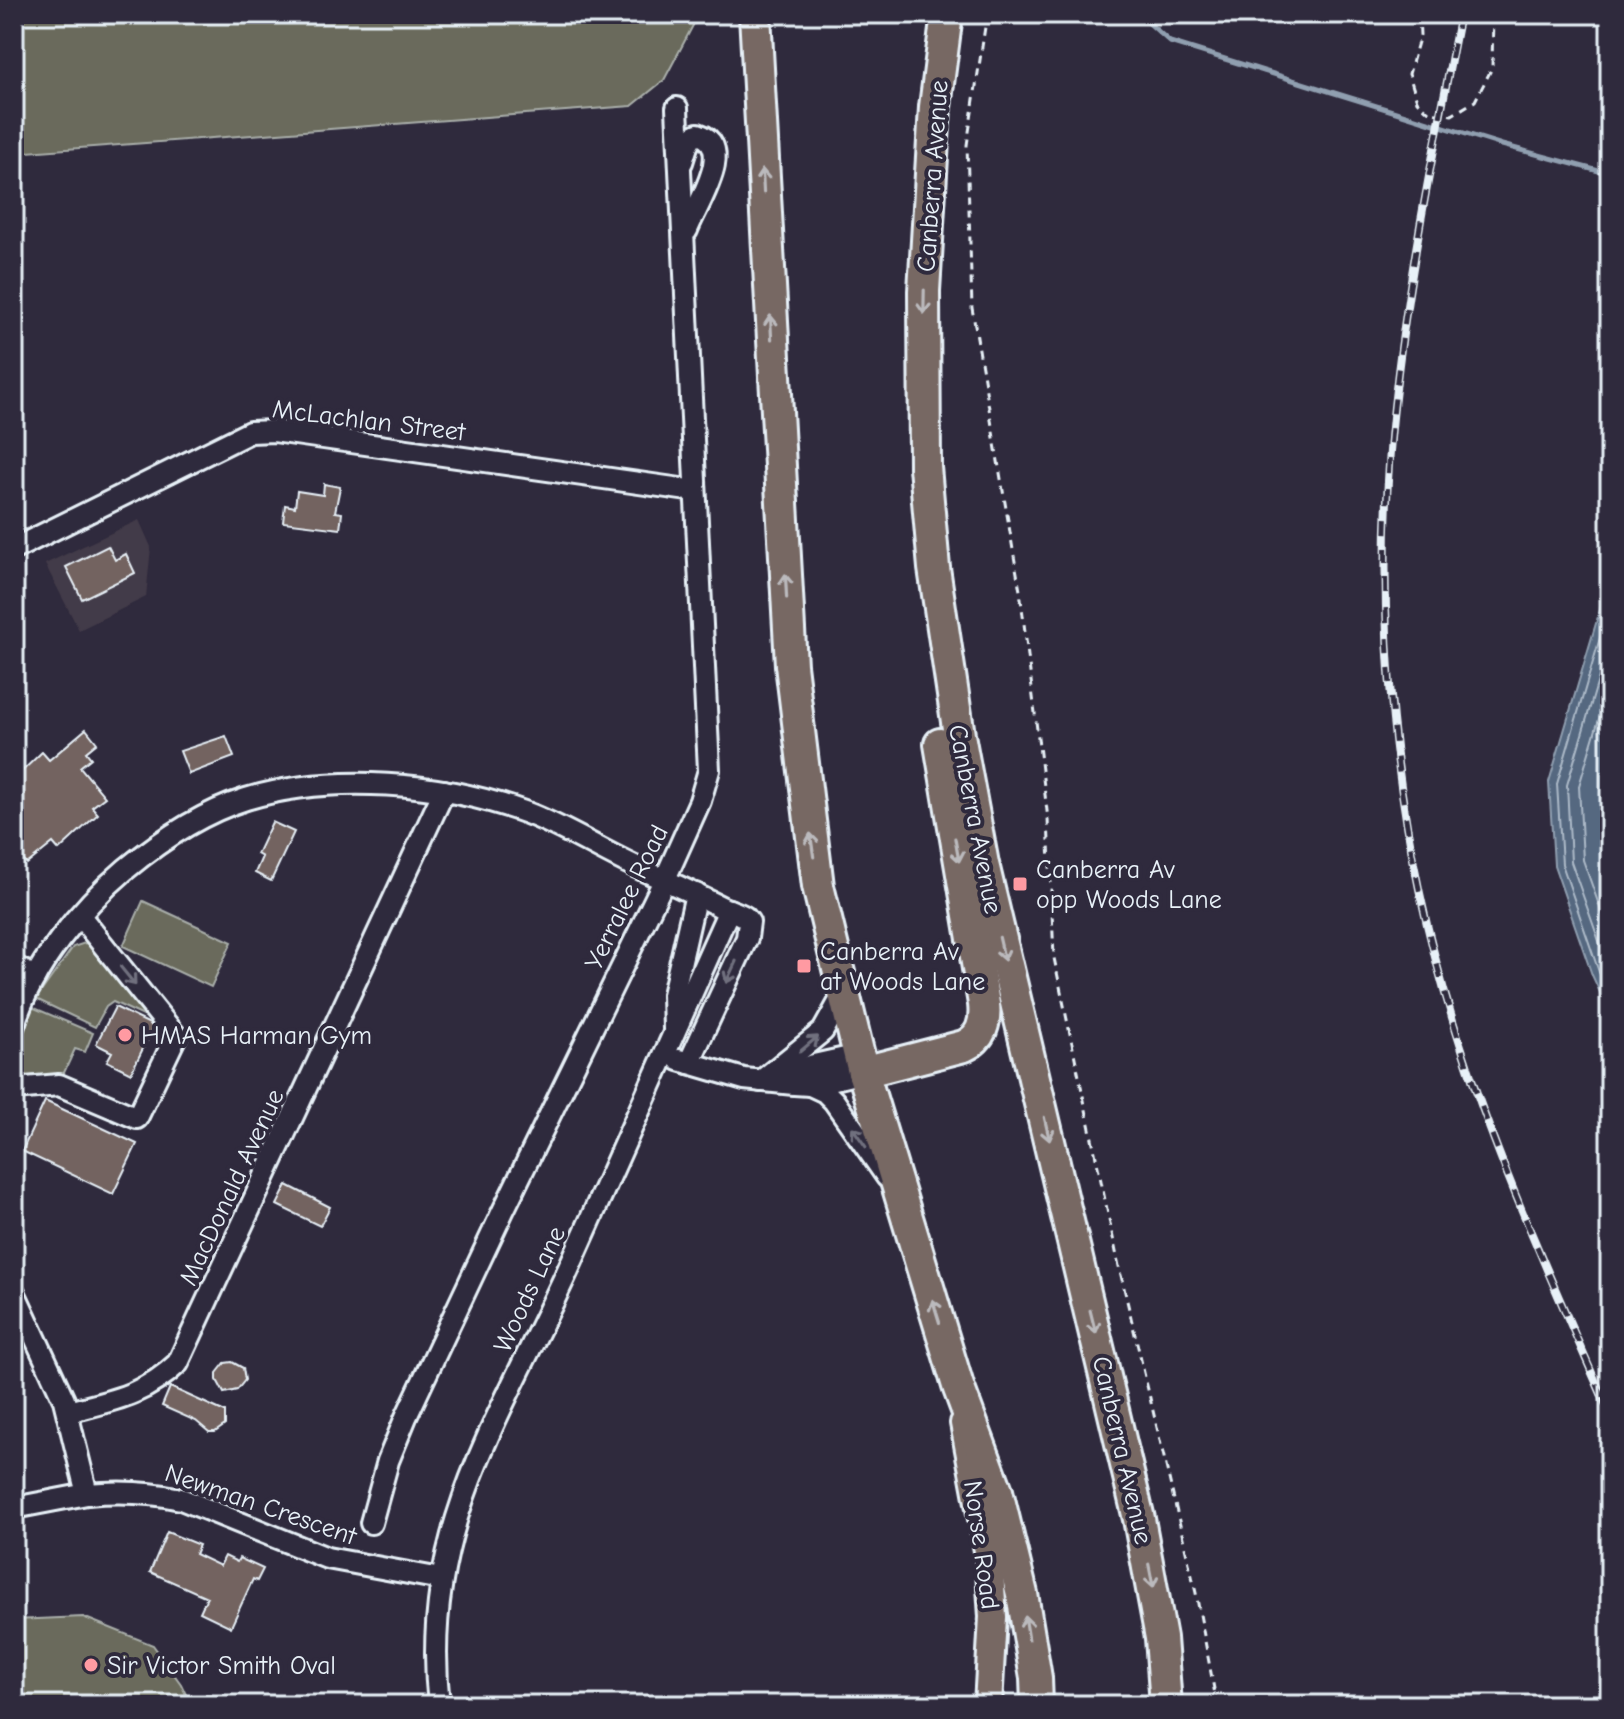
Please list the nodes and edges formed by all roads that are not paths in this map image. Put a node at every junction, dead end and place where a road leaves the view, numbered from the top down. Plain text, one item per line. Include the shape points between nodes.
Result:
1 (755, 14) edge
2 (947, 14) edge
3 (677, 108) dead end
4 (680, 169) junction
5 (683, 246) junction
6 (925, 467) junction
7 (695, 491) junction
8 (14, 549) edge
9 (444, 791) junction
10 (665, 879) junction
11 (696, 894) junction
12 (729, 910) junction
13 (80, 916) junction
14 (14, 966) edge
15 (35, 977) junction
16 (843, 995) junction
17 (15, 1020) edge
18 (982, 1030) junction
19 (674, 1033) junction
20 (1029, 1053) junction
21 (664, 1056) junction
22 (689, 1063) junction
23 (861, 1064) junction
24 (766, 1081) junction
25 (810, 1085) junction
26 (14, 1089) edge
27 (901, 1197) junction
28 (14, 1292) edge
29 (958, 1386) junction
30 (68, 1412) junction
31 (87, 1494) junction
32 (14, 1508) edge
33 (371, 1523) dead end
34 (441, 1579) junction
35 (439, 1705) edge
36 (988, 1705) edge
37 (1037, 1705) edge
38 (1166, 1705) edge

16 -> 1 highway via 818,886 791,665
2 -> 6 highway, Canberra Avenue via 935,107 924,291
3 - 4 street, Yerralee Road
4 - 5 street, Yerralee Road
4 - 5 street, Yerralee Road via 692,137 707,137 713,170
5 - 7 street, Yerralee Road
6 -> 18 highway via 924,560 933,679 984,1004
6 -> 20 highway, Canberra Avenue via 959,735 983,864
7 - 8 street, McLachlan Street via 274,431 250,432
7 - 10 street, Yerralee Road via 709,770
9 - 10 street via 528,814
9 - 13 street via 336,785 246,799 171,834 103,888
9 - 30 street, MacDonald Avenue via 178,1363 136,1394
10 - 11 street
10 - 33 street, Yerralee Road via 412,1404 388,1461
11 - 12 street
11 - 19 street via 674,990
12 - 19 street, Woods Lane
12 -> 22 street via 745,917 749,930
13 - 15 street
13 -> 26 street via 176,1036 137,1118 59,1085
14 - 15 street
15 - 17 street
16 - 23 highway
24 -> 16 street via 823,1031
18 - 20 highway
18 - 23 highway via 954,1031
19 - 21 street, Woods Lane
20 -> 38 highway, Canberra Avenue via 1142,1532 1161,1638
21 - 22 street
21 - 34 street, Woods Lane via 532,1349 482,1446 457,1512
22 - 24 street
23 - 24 street via 802,1069
23 - 25 street
23 - 27 highway
24 - 25 street
27 -> 25 street via 834,1101
29 -> 27 highway
28 - 30 street
29 - 36 main road, Norse Road via 989,1556 993,1617
37 -> 29 highway via 1022,1594 1001,1506
30 - 31 street
31 - 32 street, Newman Crescent
31 - 34 street, Newman Crescent via 119,1491 181,1499 327,1558
34 - 35 street, Woods Lane via 436,1638

